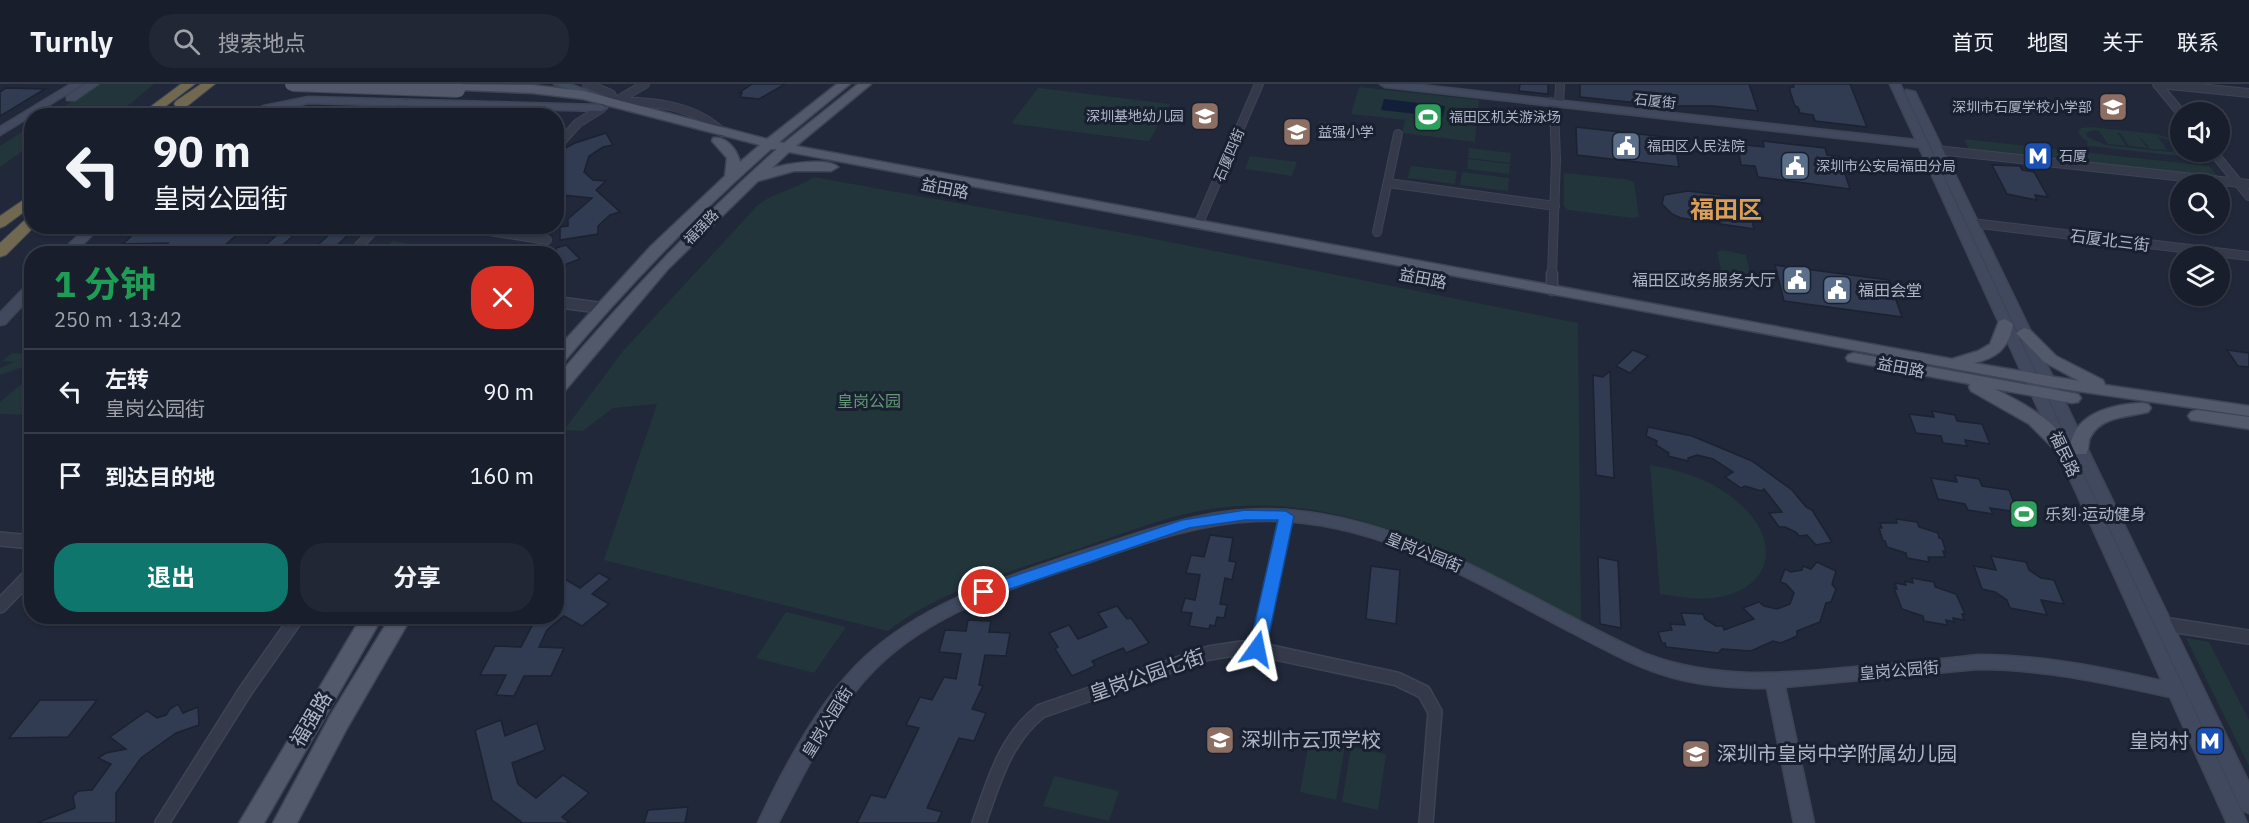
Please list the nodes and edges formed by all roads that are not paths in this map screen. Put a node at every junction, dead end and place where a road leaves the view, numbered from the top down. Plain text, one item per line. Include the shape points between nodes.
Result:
1 (93, 84) edge
2 (173, 84) edge
3 (189, 84) edge
4 (209, 84) edge
5 (292, 84) edge
6 (325, 84) edge
7 (334, 84) edge
8 (356, 84) edge
9 (407, 84) edge
10 (559, 84) edge
11 (587, 84) edge
12 (645, 84) edge
13 (844, 84) edge
14 (865, 84) edge
15 (1259, 84) edge
16 (1385, 84) edge
17 (1895, 84) edge
18 (1906, 84) edge
19 (2158, 84) edge
20 (75, 85) edge
21 (1560, 86) dead end
22 (458, 88) junction
23 (1458, 88) edge
24 (2249, 93) edge
25 (308, 100) junction
26 (355, 102) junction
27 (615, 102) junction
28 (2172, 102) edge
29 (406, 103) junction
30 (1555, 103) junction
31 (38, 108) edge
32 (55, 108) edge
33 (137, 108) edge
34 (155, 108) edge
35 (175, 108) edge
36 (268, 108) edge
37 (400, 108) edge
38 (602, 108) junction
39 (804, 116) junction
40 (24, 117) edge
41 (819, 120) junction
42 (24, 127) edge
43 (0, 132) edge
44 (1398, 134) dead end
45 (720, 137) junction
46 (564, 138) edge
47 (0, 142) edge
48 (1922, 144) junction
49 (1937, 150) junction
50 (773, 151) junction
51 (2221, 162) edge
52 (833, 163) junction
53 (736, 183) junction
54 (1388, 183) junction
55 (2239, 183) junction
56 (2249, 184) edge
57 (24, 196) edge
58 (2249, 196) edge
59 (1555, 206) junction
60 (0, 208) edge
61 (24, 222) edge
62 (0, 223) edge
63 (1972, 223) junction
64 (1198, 225) junction
65 (24, 229) edge
66 (1377, 232) dead end
67 (86, 234) edge
68 (370, 234) edge
69 (516, 234) edge
70 (547, 240) dead end
71 (0, 242) edge
72 (74, 246) edge
73 (359, 246) edge
74 (0, 252) edge
75 (2249, 256) edge
76 (1552, 290) junction
77 (24, 296) edge
78 (564, 303) edge
79 (602, 308) junction
80 (0, 321) edge
81 (2005, 324) junction
82 (2024, 333) junction
83 (564, 352) edge
84 (1939, 368) junction
85 (564, 380) edge
86 (2042, 387) junction
87 (2130, 394) junction
88 (2142, 408) junction
89 (2249, 411) edge
90 (2249, 423) edge
91 (2062, 447) junction
92 (2080, 450) junction
93 (1286, 516) junction
94 (0, 539) edge
95 (24, 541) edge
96 (24, 581) edge
97 (0, 606) edge
98 (292, 624) edge
99 (368, 624) edge
100 (397, 624) edge
101 (2163, 624) junction
102 (2249, 637) edge
103 (1257, 649) junction
104 (1775, 681) junction
105 (2175, 691) junction
106 (2249, 804) edge
107 (162, 823) edge
108 (251, 823) edge
109 (285, 823) edge
110 (768, 823) edge
111 (979, 823) edge
112 (1426, 823) edge
113 (1804, 823) edge
114 (2236, 823) edge

1 - 32 main road
2 - 33 highway
3 - 34 highway
4 - 35 highway
5 - 22 main road, 益田路, bridge
6 - 25 main road
7 - 25 main road
8 - 26 main road via 344,97
9 - 22 main road, 益田路, bridge
10 - 27 main road, 益田路
11 - 27 street via 611,94
12 - 27 street
13 - 39 main road, 福强路
14 - 41 main road, 福强路
15 - 64 street, 石厦四街
16 - 23 main road, 石厦街
17 - 48 main road, 福民路
18 - 49 main road, 福民路
19 - 24 street
19 - 28 street
20 - 31 main road
21 - 30 street
22 - 27 main road, 益田路 via 557,91
22 - 38 main road, 益田路 via 549,96
23 - 30 main road, 石厦街
25 - 26 main road, 益田路
25 - 36 main road
26 - 29 main road, 益田路
27 - 45 main road, 益田路
29 - 37 street
29 - 38 main road, 益田路
30 - 48 main road, 石厦街
30 - 59 street
38 - 45 main road, 益田路
38 - 46 street via 578,123
39 - 45 main road via 765,131
39 - 50 main road, 福强路
40 - 43 main road
41 - 50 main road, 福强路
41 - 52 main road via 810,137 811,144
42 - 47 main road
44 - 54 street
45 - 50 main road, 益田路
45 - 53 main road via 734,158
48 - 81 main road, 福民路
49 - 55 street
49 - 63 main road, 福民路
50 - 52 main road, 益田路
50 - 53 main road, 福强路
51 - 55 street
52 - 53 main road via 783,169
52 - 64 main road, 益田路
52 - 84 main road, 益田路
53 - 79 main road, 福强路 via 652,255
53 - 85 main road, 福强路
54 - 59 street
54 - 66 street
55 - 56 street
55 - 58 street
57 - 60 highway
57 - 62 highway
59 - 76 street
61 - 71 highway
63 - 75 street, 石厦北三街
63 - 82 main road, 福民路
64 - 76 main road, 益田路
65 - 74 highway
67 - 72 main road
68 - 73 street
69 - 70 street
76 - 84 main road, 益田路
77 - 80 main road
78 - 79 street
79 - 83 main road, 福强路
81 - 84 main road via 2004,337 1991,352
81 - 86 main road, 福民路
82 - 86 main road, 福民路
82 - 87 main road via 2064,368 2098,385
84 - 86 main road, 益田路
84 - 91 main road via 2002,400 2043,428
86 - 87 main road, 益田路
86 - 88 main road, 益田路
86 - 91 main road, 福民路
86 - 92 main road, 福民路
87 - 89 main road, 益田路
88 - 90 main road, 益田路
88 - 92 main road via 2114,413 2089,426 2080,438
91 - 105 main road, 福民路
92 - 101 main road, 福民路
93 - 103 street
93 - 104 main road, 皇岗公园街 via 1341,523 1428,552 1651,664 1705,677
93 - 110 main road, 皇岗公园街 via 1224,517 1175,527 984,592 925,620 884,650 843,694
94 - 95 street
96 - 97 street
98 - 107 street
99 - 108 main road, 福强路
100 - 109 main road, 福强路
101 - 102 street
101 - 106 main road, 福民路
103 - 111 street, 皇岗公园七街 via 1209,653 1041,711 1014,735
103 - 112 street, 皇岗公园七街 via 1397,680 1424,692 1435,712
104 - 105 main road, 皇岗公园街 via 2010,662 2060,667
104 - 113 main road
105 - 114 main road, 福民路

